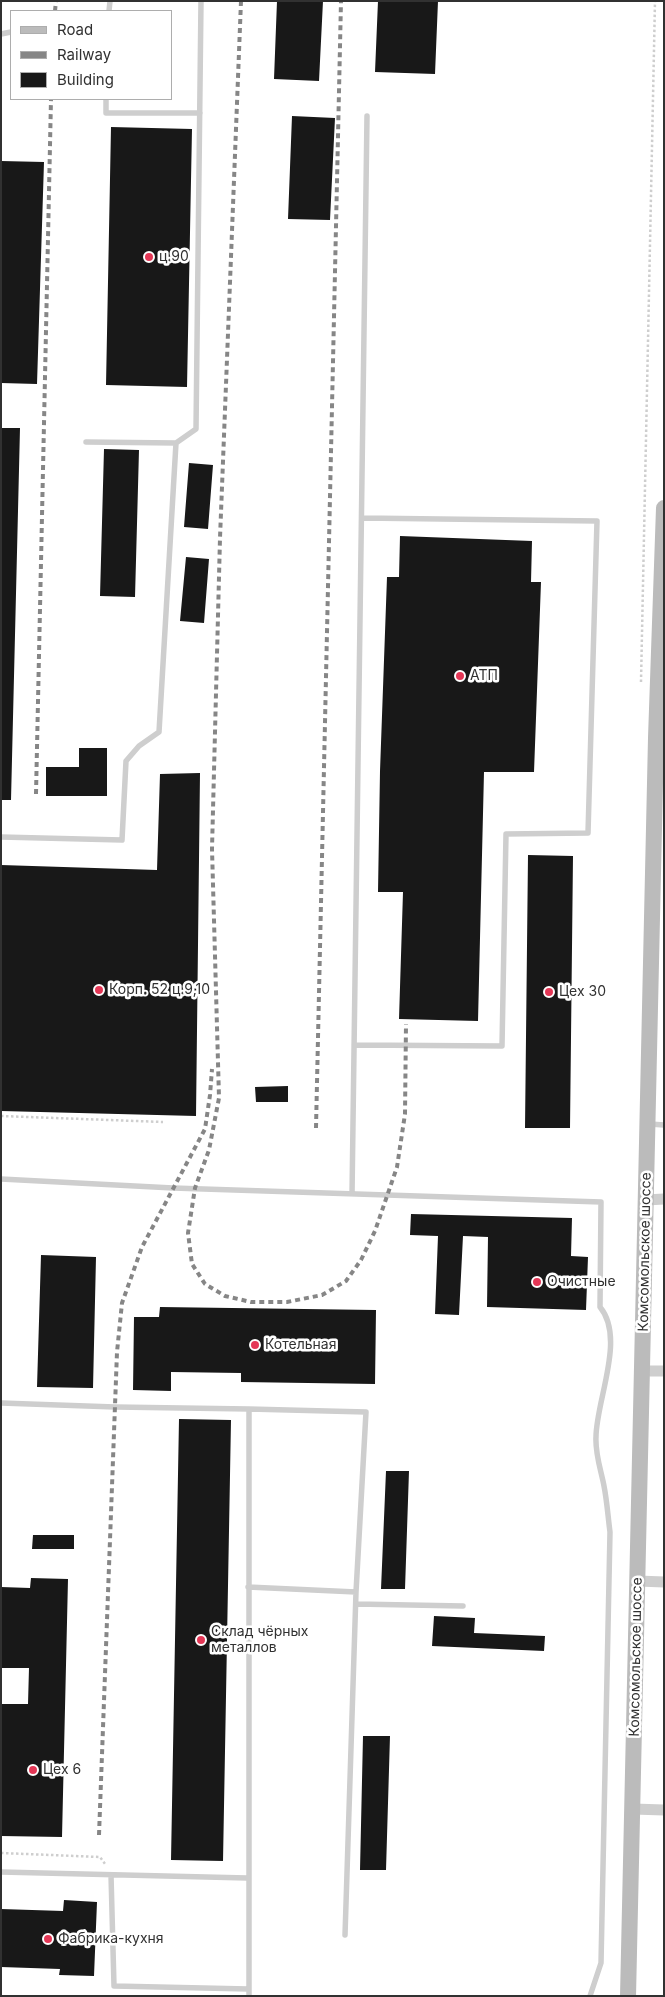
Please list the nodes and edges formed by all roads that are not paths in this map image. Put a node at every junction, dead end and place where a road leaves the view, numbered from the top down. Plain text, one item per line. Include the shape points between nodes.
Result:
1 (202, 1) edge
2 (106, 100) edge
3 (200, 113) junction
4 (367, 116) dead end
5 (86, 442) dead end
6 (176, 443) junction
7 (664, 508) edge
8 (362, 518) junction
9 (660, 739) edge
10 (1, 837) edge
11 (658, 942) edge
12 (354, 1045) junction
13 (656, 1124) edge
14 (1, 1179) edge
15 (352, 1194) junction
16 (646, 1200) junction
17 (664, 1200) edge
18 (642, 1371) junction
19 (664, 1371) edge
20 (1, 1403) edge
21 (249, 1409) junction
22 (638, 1581) junction
23 (664, 1582) edge
24 (248, 1587) junction
25 (356, 1592) junction
26 (356, 1604) junction
27 (463, 1606) dead end
28 (633, 1809) junction
29 (664, 1810) edge
30 (1, 1872) edge
31 (112, 1875) junction
32 (247, 1878) junction
33 (345, 1935) dead end
34 (248, 1993) edge
35 (590, 1996) edge
36 (628, 1996) edge

1 - 3 lane
2 - 3 lane via 106,113
3 - 6 lane via 196,429
4 - 8 lane
5 - 6 lane
6 - 10 lane via 159,732 139,746 126,761 122,840
7 - 9 main road, Комсомольское шоссе
8 - 12 lane
8 - 12 lane via 597,521 588,833 506,834 502,1046
9 - 11 main road, Комсомольское шоссе
11 - 13 main road, Комсомольское шоссе
12 - 15 lane
13 - 16 main road, Комсомольское шоссе
14 - 15 lane
15 - 35 lane via 601,1202 600,1307 605,1314 609,1334 610,1358 596,1437 610,1532 600,1963
16 - 17 street
16 - 18 main road, Комсомольское шоссе
18 - 19 street
18 - 22 main road, Комсомольское шоссе
20 - 21 lane
21 - 24 lane
21 - 25 lane via 366,1412
22 - 23 street
22 - 28 main road, Комсомольское шоссе
24 - 25 lane
24 - 32 lane
25 - 26 lane
26 - 27 lane
26 - 33 lane
28 - 29 street
28 - 36 main road, Комсомольское шоссе
30 - 31 lane
31 - 32 lane
31 - 34 lane via 114,1986
32 - 34 lane

